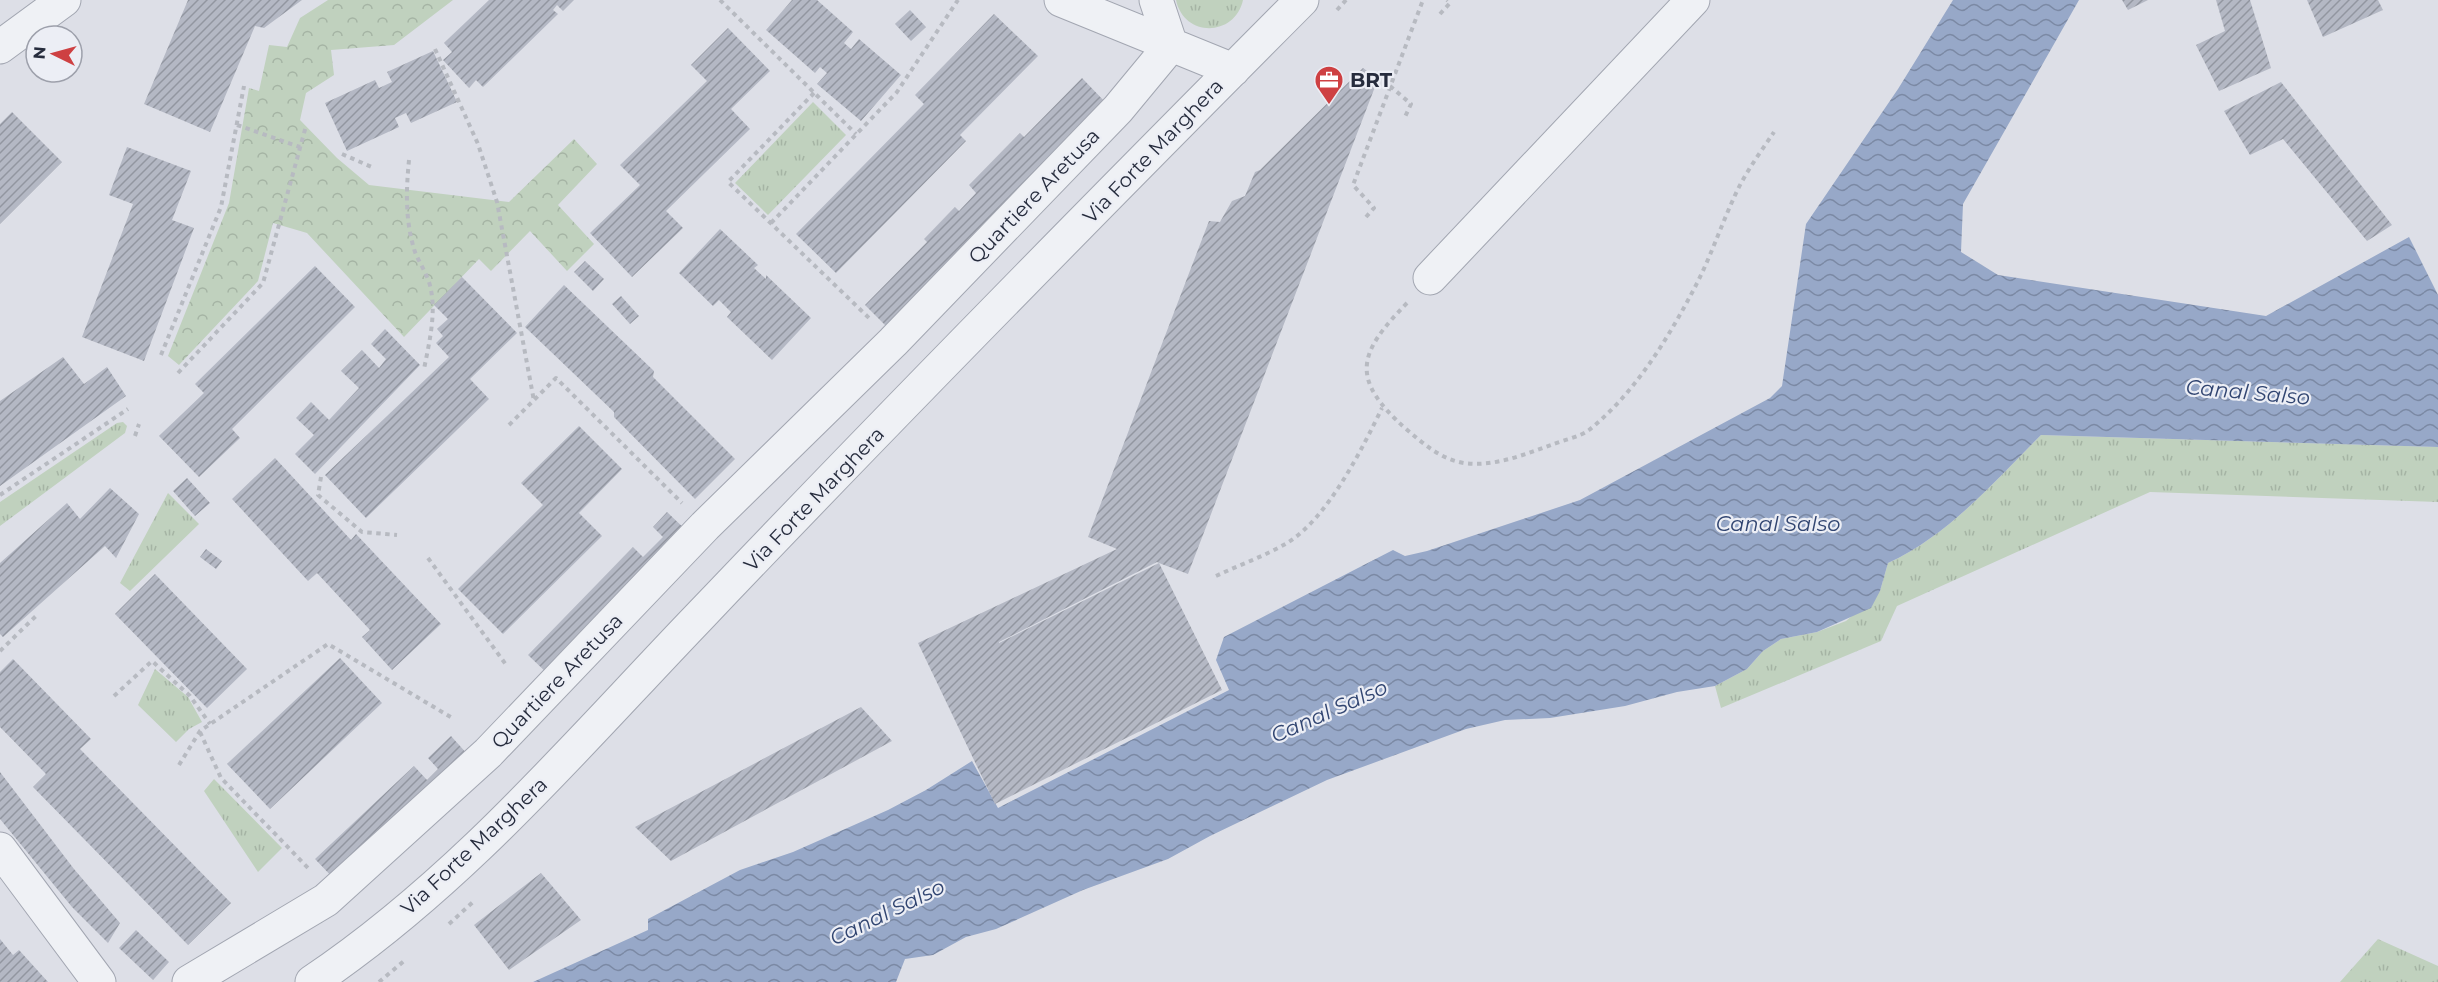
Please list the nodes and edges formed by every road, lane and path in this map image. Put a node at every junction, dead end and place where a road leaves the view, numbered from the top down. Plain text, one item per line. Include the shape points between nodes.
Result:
1 (64, 0) edge
2 (720, 0) edge
3 (958, 0) edge
4 (1061, 0) edge
5 (1156, 0) edge
6 (1302, 0) edge
7 (1423, 0) edge
8 (1447, 0) edge
9 (1693, 0) edge
10 (1440, 14) dead end
11 (1171, 45) junction
12 (0, 47) edge
13 (435, 49) dead end
14 (1233, 70) junction
15 (244, 86) dead end
16 (1390, 86) junction
17 (814, 93) junction
18 (1404, 119) dead end
19 (237, 124) junction
20 (306, 126) dead end
21 (1774, 132) dead end
22 (856, 134) junction
23 (300, 147) junction
24 (342, 154) dead end
25 (409, 160) dead end
26 (374, 168) dead end
27 (1366, 218) dead end
28 (771, 223) junction
29 (1430, 278) joint
30 (893, 342) junction
31 (161, 355) dead end
32 (424, 369) dead end
33 (178, 373) dead end
34 (534, 401) junction
35 (1382, 408) junction
36 (128, 409) dead end
37 (139, 424) dead end
38 (509, 425) dead end
39 (135, 436) dead end
40 (321, 477) dead end
41 (0, 495) edge
42 (705, 526) junction
43 (397, 535) dead end
44 (428, 558) dead end
45 (1216, 576) dead end
46 (38, 614) dead end
47 (0, 651) edge
48 (507, 666) dead end
49 (114, 696) dead end
50 (454, 720) dead end
51 (210, 724) junction
52 (200, 731) junction
53 (179, 765) dead end
54 (0, 849) edge
55 (330, 897) junction
56 (99, 982) edge
57 (189, 982) edge
58 (312, 982) edge

1 - 12 street
2 - 17 path
3 - 22 path via 897,92
4 - 11 street
5 - 11 street
6 - 14 street, Via Forte Marghera
7 - 16 path
8 - 10 path via 1450,3
9 - 29 street
11 - 14 street
11 - 30 street, Quartiere Aretusa via 1118,110
13 - 34 path via 478,144 497,202
14 - 58 street, Via Forte Marghera via 697,618 512,816 421,899
15 - 19 path
16 - 18 path via 1412,104
16 - 27 path via 1353,185 1374,208
17 - 22 path
17 - 28 path via 728,182
19 - 23 path
19 - 31 path via 220,207
20 - 23 path
21 - 35 path via 1739,188 1695,288 1639,381 1587,431 1496,463 1465,463 1446,459 1430,449
22 - 28 path
23 - 33 path via 263,283
24 - 26 path
25 - 32 path via 405,194 408,221 431,290 431,332
28 - 30 path
29 - 35 path via 1388,322 1369,354 1366,372
30 - 42 street, Quartiere Aretusa
34 - 38 path
34 - 42 path via 556,378
35 - 45 path via 1355,463 1322,510 1289,542
36 - 41 path
37 - 39 path
40 - 43 path via 318,495 362,532
42 - 55 street, Quartiere Aretusa via 488,753
44 - 48 path
46 - 47 path
49 - 51 path via 152,661 190,696
50 - 51 path via 328,644
51 - 52 path
52 - 53 path
52 - 55 path via 221,778
54 - 56 street
55 - 57 street, Quartiere Aretusa

